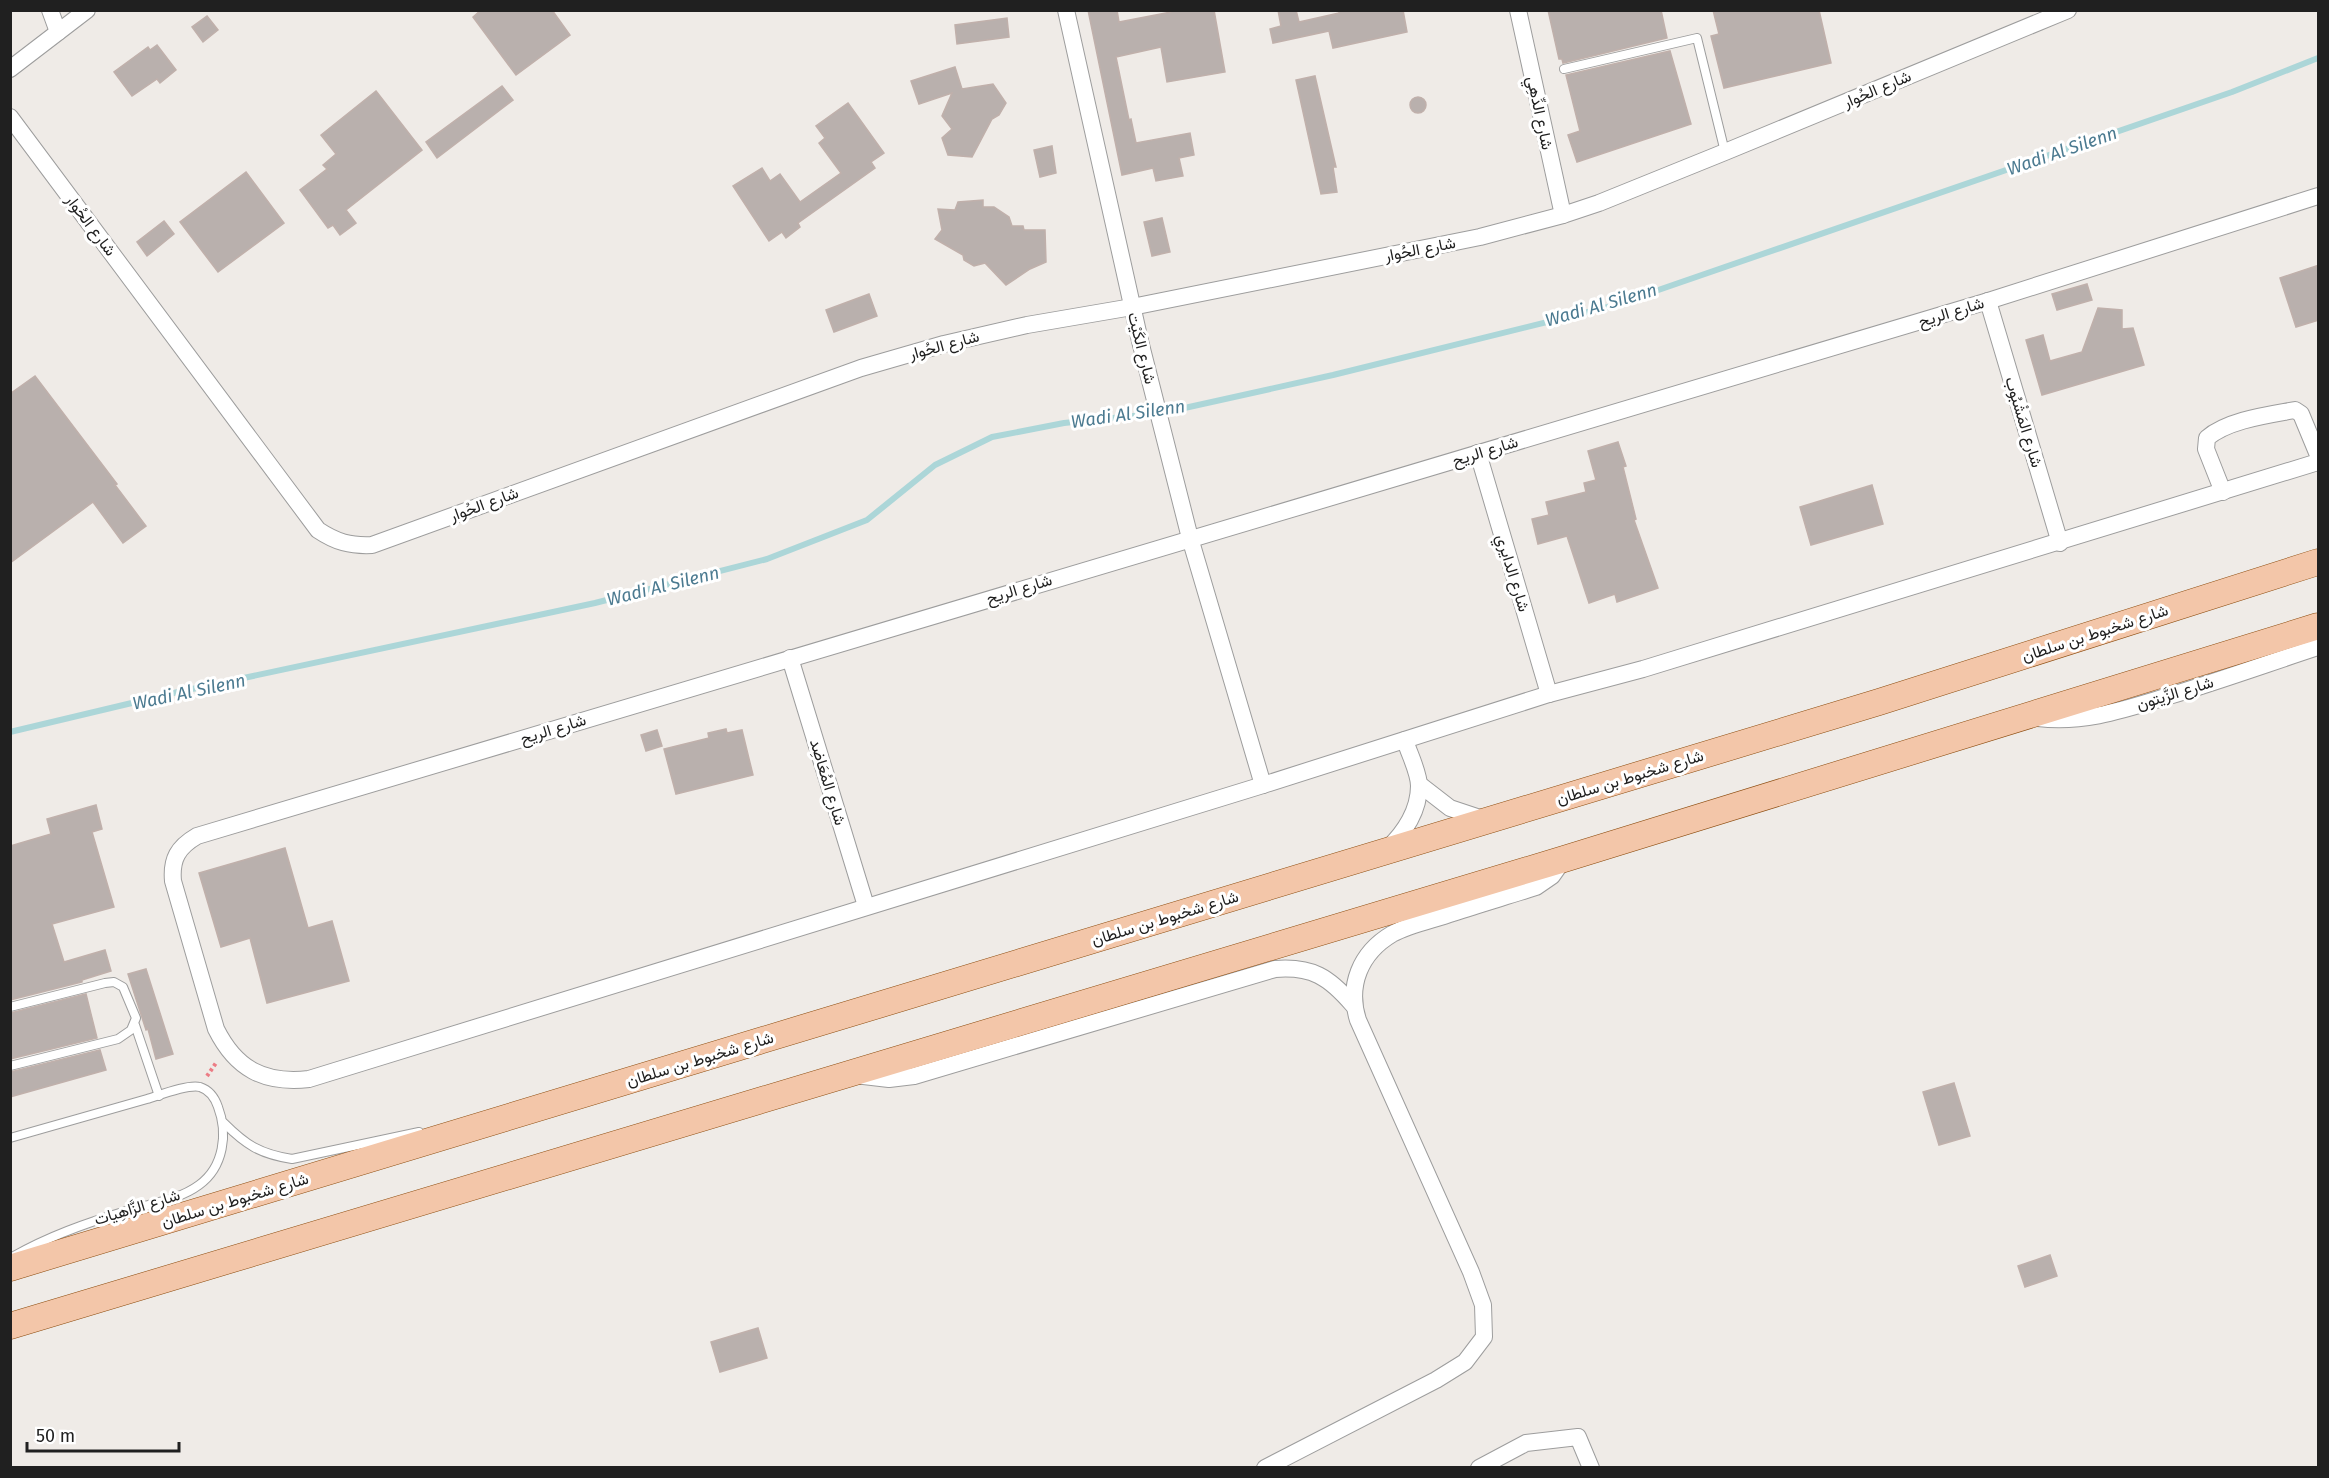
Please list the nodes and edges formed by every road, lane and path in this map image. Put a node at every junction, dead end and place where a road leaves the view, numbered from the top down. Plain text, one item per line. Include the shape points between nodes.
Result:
1 (50, 10) edge
2 (87, 10) edge
3 (1066, 10) edge
4 (1518, 10) edge
5 (2062, 12) edge
6 (58, 33) junction
7 (10, 69) edge
8 (1564, 69) dead end
9 (10, 117) edge
10 (1725, 152) junction
11 (2319, 196) edge
12 (1563, 215) junction
13 (1988, 301) junction
14 (1132, 307) junction
15 (1478, 453) junction
16 (2319, 455) edge
17 (2319, 462) edge
18 (2223, 492) junction
19 (1190, 538) junction
20 (2060, 543) junction
21 (2319, 562) edge
22 (2319, 626) edge
23 (2319, 647) edge
24 (790, 658) junction
25 (1549, 694) junction
26 (2028, 717) junction
27 (1405, 740) junction
28 (1419, 784) junction
29 (1263, 785) junction
30 (1486, 820) junction
31 (1385, 851) junction
32 (1564, 859) junction
33 (866, 906) junction
34 (1353, 1005) junction
35 (10, 1007) edge
36 (135, 1025) junction
37 (10, 1066) edge
38 (851, 1075) junction
39 (159, 1096) junction
40 (224, 1122) junction
41 (478, 1127) junction
42 (10, 1138) edge
43 (10, 1257) edge
44 (10, 1268) edge
45 (10, 1326) edge
46 (1265, 1467) edge
47 (1479, 1467) edge
48 (1591, 1467) edge

1 - 6 street
2 - 6 street
3 - 14 street, شارع الكَيْت
4 - 12 street, شارع الدِّهِي
5 - 10 street, شارع الحُوار
6 - 7 street
8 - 10 lane via 1697,38
9 - 14 street, شارع الحُوار via 318,530 334,541 352,546 372,545 861,368 1027,325
10 - 12 street, شارع الحُوار
11 - 13 street, شارع الريح
12 - 14 street, شارع الحُوار via 1480,237
13 - 15 street, شارع الريح
13 - 20 street, شارع المَشْبُوب
14 - 19 street, شارع الكَيْت
15 - 19 street, شارع الريح
15 - 25 street, شارع الدايري
16 - 18 street via 2301,414 2295,410 2215,431 2207,438 2206,449
17 - 18 street, شارع الريح
18 - 20 street, شارع الريح
19 - 24 street, شارع الريح
19 - 29 street, شارع الكَيْت
20 - 25 street, شارع الريح
21 - 30 main road, شارع شخبوط بن سلطان via 1879,702
22 - 26 main road
23 - 26 street, شارع الزَّيتون via 2111,713 2070,720
24 - 33 street, شارع المُعَاضِد
24 - 33 street, شارع الريح via 197,836 185,843 176,854 173,881 216,1029 237,1060 253,1071 271,1079 309,1079
25 - 27 street, شارع الريح
26 - 32 main road
27 - 28 street
27 - 29 street, شارع الريح
28 - 30 street via 1450,808
28 - 31 street via 1410,821
29 - 33 street, شارع الريح
30 - 31 main road, شارع شخبوط بن سلطان
31 - 41 main road, شارع شخبوط بن سلطان
32 - 34 street via 1552,876 1536,887 1407,928 1382,941 1360,970
32 - 38 main road
34 - 38 street via 1324,977 1308,970 1275,969 914,1076 889,1079
34 - 46 street via 1471,1272 1484,1305 1484,1337 1465,1362 1436,1380
35 - 36 lane via 114,982 126,991
36 - 37 lane via 118,1039
36 - 39 lane
38 - 45 main road
39 - 40 lane, شارع الزَّاهِيات via 200,1087 211,1093
39 - 42 lane, شارع الزَّاهِيات
40 - 41 lane, شارع الزَّاهِيات via 254,1149 291,1159 402,1135
40 - 43 lane, شارع الزَّاهِيات via 220,1156 200,1185 180,1195 61,1231
41 - 44 main road, شارع شخبوط بن سلطان
47 - 48 street via 1526,1443 1578,1437

